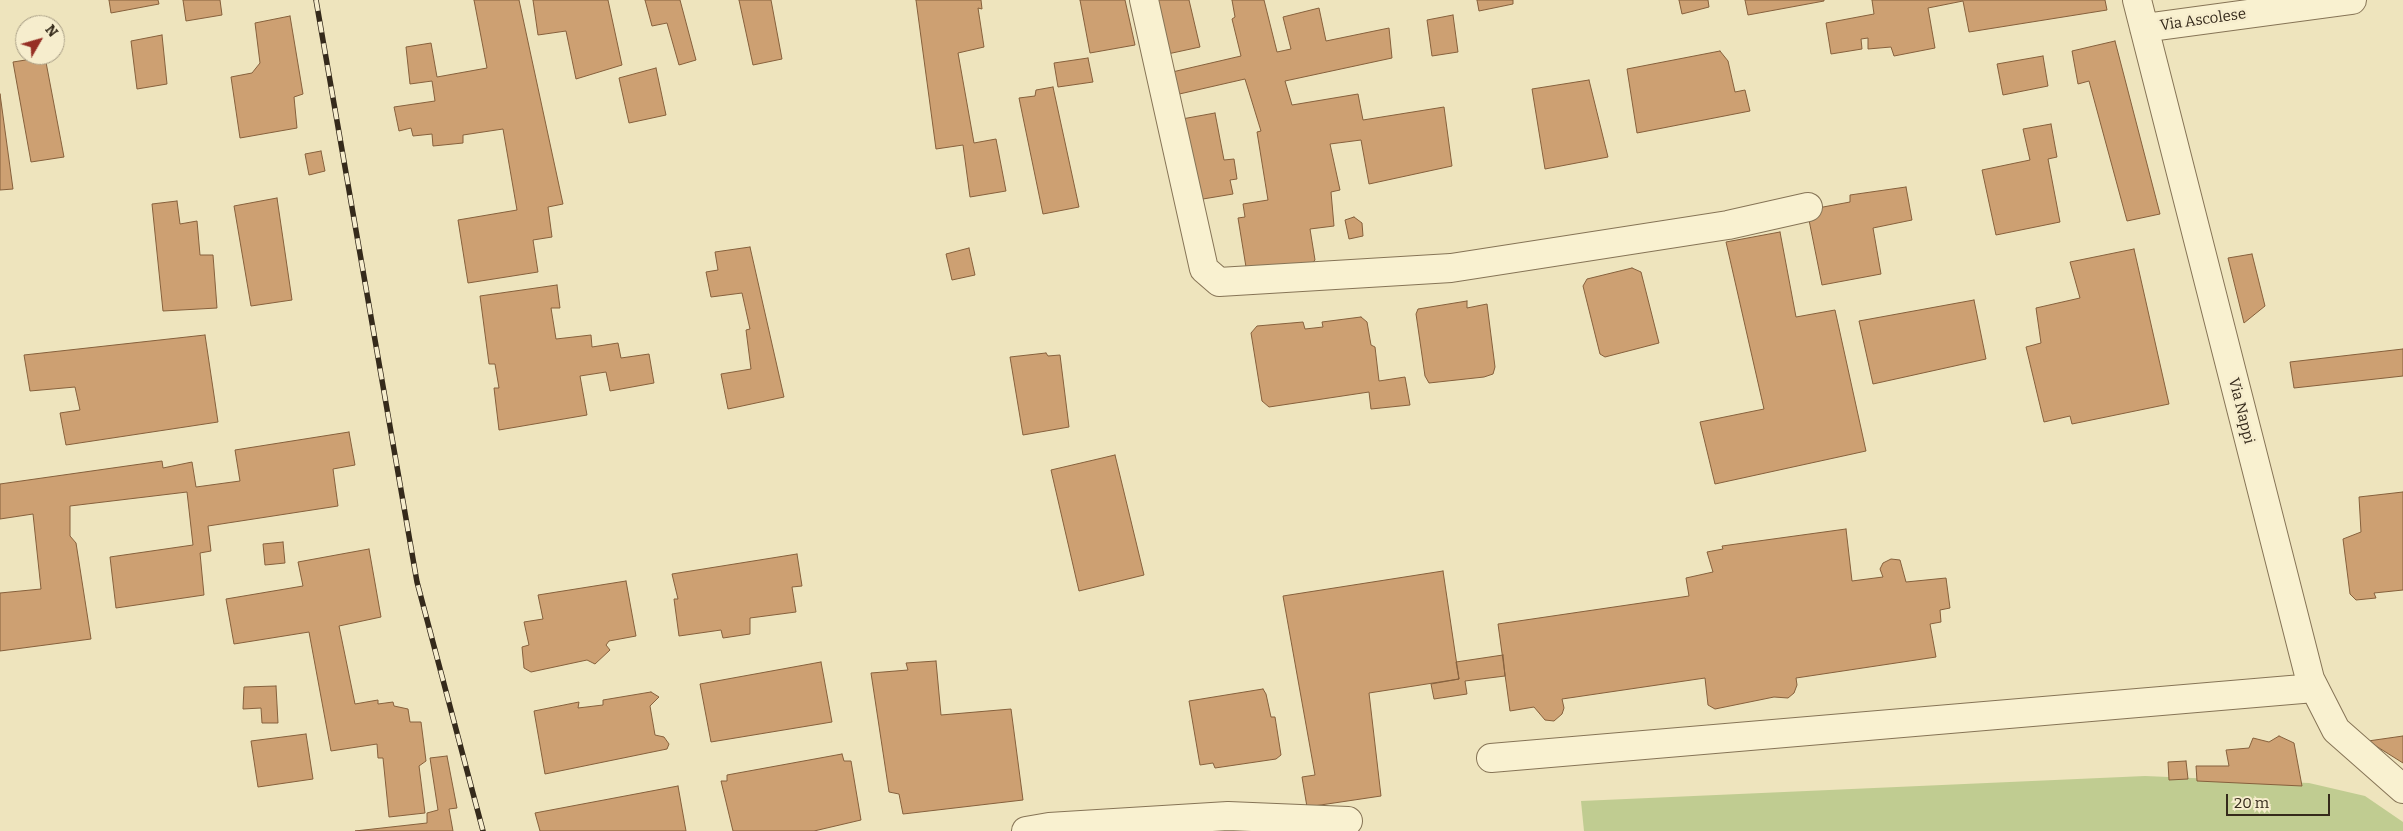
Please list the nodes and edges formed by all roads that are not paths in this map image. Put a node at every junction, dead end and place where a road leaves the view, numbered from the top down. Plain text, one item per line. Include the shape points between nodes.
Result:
1 (1144, 0) edge
2 (2137, 0) edge
3 (2352, 0) edge
4 (2144, 28) junction
5 (1808, 207) dead end
6 (2314, 688) junction
7 (1490, 758) dead end
8 (2403, 789) edge
9 (1348, 821) dead end
10 (1041, 830) edge

1 - 5 street via 1204,269 1219,282 1451,268 1728,225
2 - 4 street, Via Nappi
3 - 4 street, Via Ascolese
4 - 6 street, Via Nappi
6 - 7 street
6 - 8 street, Via Nappi via 2336,730
9 - 10 street via 1228,816

